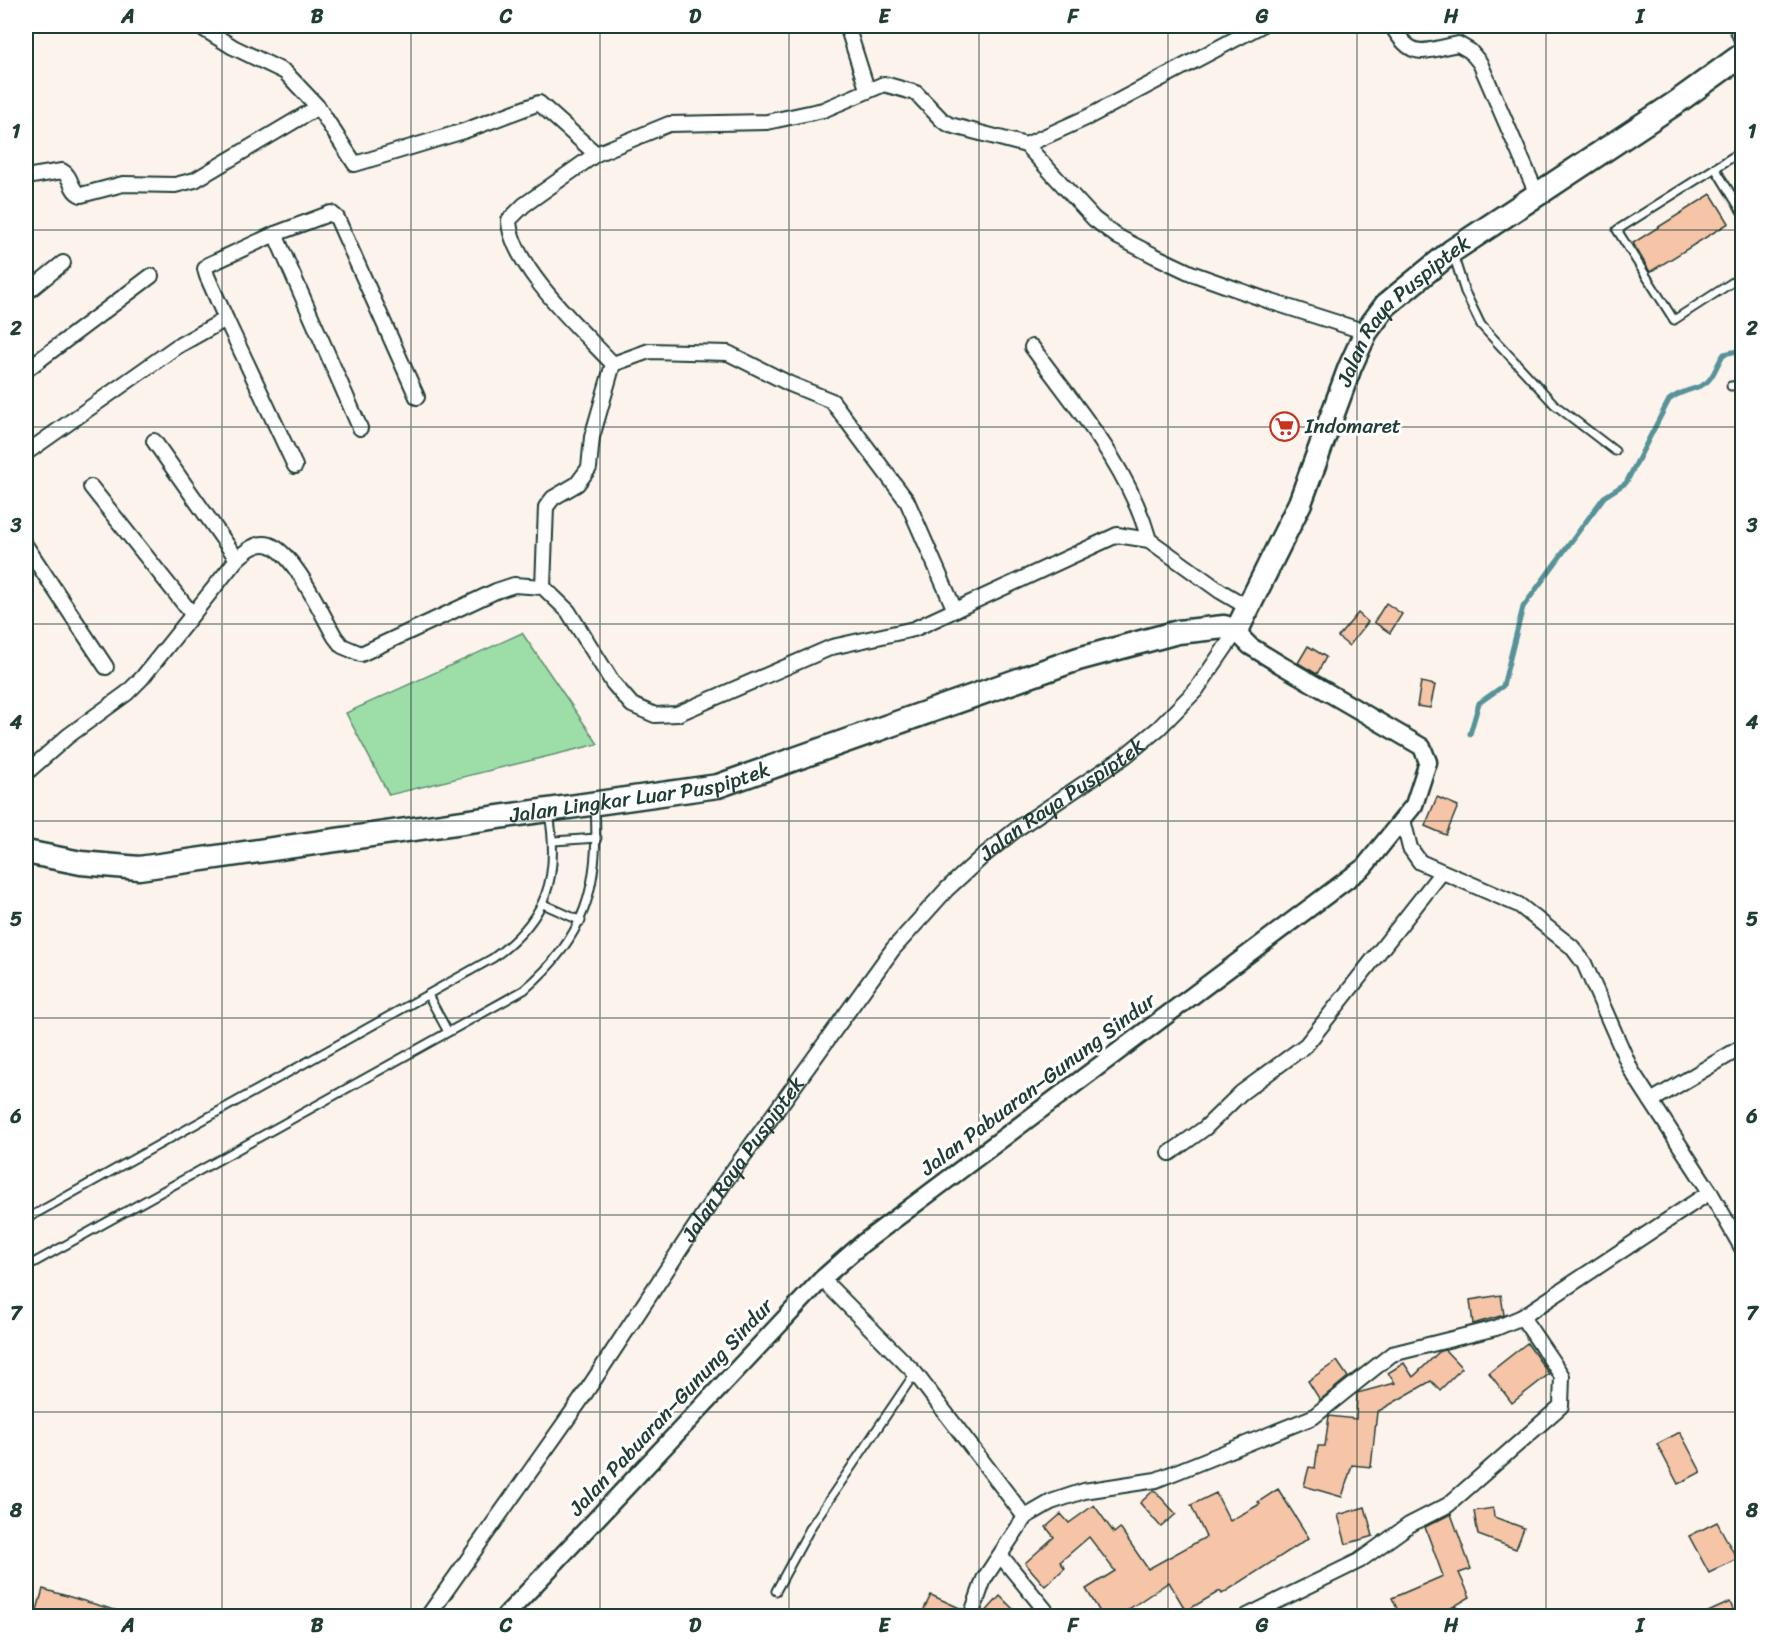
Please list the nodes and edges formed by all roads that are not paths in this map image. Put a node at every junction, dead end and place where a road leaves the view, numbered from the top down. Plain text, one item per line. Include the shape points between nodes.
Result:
1 (199, 26) edge
2 (847, 26) edge
3 (1260, 26) edge
4 (1392, 26) edge
5 (1736, 26) edge
6 (1743, 40) edge
7 (1743, 55) edge
8 (867, 89) junction
9 (318, 106) junction
10 (1026, 145) junction
11 (1743, 151) edge
12 (596, 154) junction
13 (1715, 168) junction
14 (26, 177) edge
15 (1536, 192) junction
16 (1743, 212) edge
17 (275, 234) junction
18 (1452, 251) junction
19 (63, 263) dead end
20 (151, 276) dead end
21 (1743, 276) edge
22 (26, 293) edge
23 (226, 320) junction
24 (1366, 332) junction
25 (1032, 347) dead end
26 (613, 364) junction
27 (26, 370) edge
28 (1743, 385) edge
29 (1731, 386) dead end
30 (417, 397) dead end
31 (360, 428) dead end
32 (154, 441) dead end
33 (1615, 452) dead end
34 (26, 453) edge
35 (295, 466) dead end
36 (91, 487) dead end
37 (1149, 540) junction
38 (28, 554) edge
39 (237, 559) junction
40 (543, 587) junction
41 (1249, 608) junction
42 (954, 609) junction
43 (192, 614) junction
44 (1236, 632) junction
45 (106, 667) dead end
46 (26, 774) edge
47 (595, 805) junction
48 (548, 811) junction
49 (1403, 820) junction
50 (597, 838) junction
51 (554, 841) junction
52 (26, 852) edge
53 (1442, 872) junction
54 (543, 904) junction
55 (581, 921) junction
56 (428, 994) junction
57 (448, 1032) junction
58 (1743, 1047) edge
59 (1652, 1101) junction
60 (1170, 1153) dead end
61 (1710, 1192) junction
62 (26, 1219) edge
63 (1743, 1248) edge
64 (26, 1266) edge
65 (822, 1279) junction
66 (1522, 1317) junction
67 (915, 1373) junction
68 (1025, 1517) junction
69 (1001, 1556) junction
70 (776, 1591) dead end
71 (428, 1617) edge
72 (505, 1617) edge
73 (971, 1617) edge
74 (1050, 1617) edge
75 (1246, 1617) edge

1 - 9 street via 285,72
2 - 8 street
3 - 10 street via 1088,117
4 - 15 street via 1411,50 1458,44 1470,51 1480,63
5 - 6 street
7 - 15 main road, Jalan Raya Puspiptek
8 - 10 street via 884,84 903,87 916,93 950,125
8 - 12 street via 823,110 767,123 669,124
9 - 12 street via 355,164 539,103
9 - 14 street via 195,180 123,184 81,195 73,190 68,175 62,171
10 - 24 street via 1094,219 1118,237 1191,273
11 - 13 lane
12 - 26 street via 524,205 512,215 509,224 516,246 535,278
13 - 16 lane
13 - 21 lane via 1617,231 1674,320
15 - 18 main road, Jalan Raya Puspiptek
17 - 23 street via 205,269
17 - 30 street via 331,213 337,218
17 - 31 street
18 - 24 main road, Jalan Raya Puspiptek via 1386,305
18 - 33 lane via 1481,325 1555,405
19 - 22 street
20 - 27 street
23 - 34 street via 176,347
23 - 35 street
24 - 41 main road, Jalan Raya Puspiptek via 1300,503
25 - 37 street via 1121,470 1140,508
26 - 40 street via 592,437 589,468 577,484 546,507
26 - 42 street via 649,351 728,352 832,401 907,501
28 - 29 lane
32 - 39 street
36 - 43 street
37 - 41 street
37 - 42 street via 1130,535 1104,539
38 - 45 street
39 - 40 street via 257,545 278,550 287,557 342,646 361,654 496,591 514,585
39 - 43 street
40 - 42 street via 568,611 613,683 632,705 648,713 669,715 832,647 900,634
41 - 44 main road, Jalan Raya Puspiptek
43 - 46 street via 127,693 68,736
44 - 47 main road, Jalan Lingkar Luar Puspiptek via 1224,627 1178,632 1078,659 718,786
44 - 49 street, Jalan Pabuaran–Gunung Sindur via 1250,646 1422,747 1428,762 1414,806
44 - 71 street, Jalan Raya Puspiptek via 1196,690 1159,728 983,856 947,888 893,949 724,1183 579,1401
47 - 48 main road, Jalan Lingkar Luar Puspiptek
47 - 50 lane
48 - 51 lane
48 - 52 main road, Jalan Lingkar Luar Puspiptek via 139,868 81,863
49 - 53 street via 1416,858
49 - 65 street, Jalan Pabuaran–Gunung Sindur via 1364,867 863,1243
50 - 51 lane
50 - 55 lane via 592,887
51 - 54 lane
53 - 59 street via 1519,905 1572,947 1584,963 1620,1049
53 - 60 street via 1306,1045 1240,1093 1205,1128
54 - 55 lane
54 - 56 lane via 532,924 515,942
55 - 57 lane via 551,967 524,990
56 - 57 lane
56 - 62 lane
57 - 64 lane
58 - 59 street
59 - 61 street
61 - 63 street
61 - 66 street
65 - 67 street
65 - 72 street, Jalan Pabuaran–Gunung Sindur
66 - 68 street via 1496,1328 1392,1354 1328,1406 1299,1424 1156,1480 1068,1495
66 - 75 street via 1562,1376 1561,1406 1448,1505 1409,1525 1359,1561
67 - 68 street
67 - 70 lane via 817,1516
68 - 69 street
69 - 73 street via 984,1579
69 - 74 street

